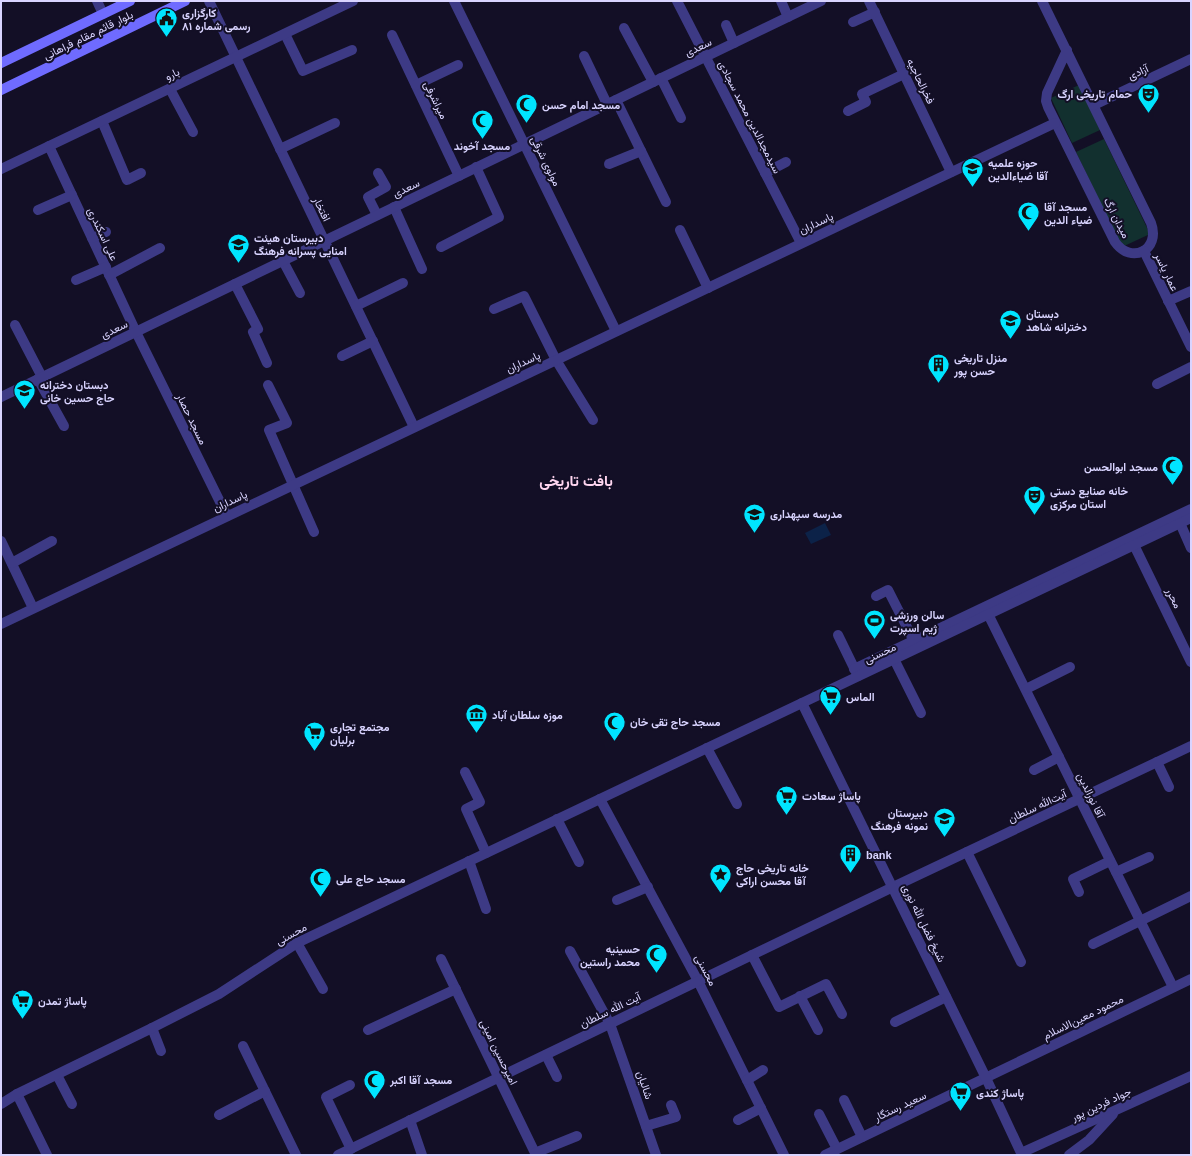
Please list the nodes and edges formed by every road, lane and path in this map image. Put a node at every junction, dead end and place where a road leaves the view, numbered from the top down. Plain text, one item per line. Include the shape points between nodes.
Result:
1 (97, 1) edge
2 (130, 1) edge
3 (185, 1) edge
4 (209, 1) edge
5 (354, 1) edge
6 (454, 1) edge
7 (677, 1) edge
8 (781, 1) edge
9 (821, 1) edge
10 (869, 1) edge
11 (1042, 1) edge
12 (875, 12) junction
13 (103, 14) junction
14 (788, 17) junction
15 (853, 22) dead end
16 (726, 25) dead end
17 (624, 28) dead end
18 (285, 34) junction
19 (392, 35) dead end
20 (734, 43) junction
21 (352, 50) dead end
22 (1067, 50) junction
23 (584, 56) dead end
24 (236, 57) junction
25 (705, 57) junction
26 (1191, 60) edge
27 (1, 63) edge
28 (458, 65) dead end
29 (904, 74) junction
30 (657, 80) junction
31 (416, 85) junction
32 (170, 89) junction
33 (1, 90) edge
34 (612, 102) junction
35 (1094, 105) junction
36 (848, 111) dead end
37 (681, 118) dead end
38 (102, 121) junction
39 (335, 123) dead end
40 (1055, 123) junction
41 (192, 132) dead end
42 (524, 144) junction
43 (49, 146) junction
44 (280, 149) junction
45 (641, 151) junction
46 (786, 162) dead end
47 (609, 164) dead end
48 (476, 167) junction
49 (1, 170) edge
50 (765, 172) junction
51 (951, 172) junction
52 (141, 173) dead end
53 (378, 173) dead end
54 (460, 176) junction
55 (72, 195) junction
56 (666, 202) dead end
57 (394, 207) junction
58 (38, 210) dead end
59 (377, 215) junction
60 (680, 230) dead end
61 (106, 232) dead end
62 (92, 238) junction
63 (324, 241) junction
64 (801, 243) junction
65 (441, 247) dead end
66 (160, 248) dead end
67 (1144, 251) junction
68 (283, 261) junction
69 (422, 269) dead end
70 (108, 271) junction
71 (76, 280) dead end
72 (403, 283) dead end
73 (235, 284) junction
74 (708, 288) junction
75 (1191, 291) edge
76 (300, 293) dead end
77 (1168, 301) junction
78 (356, 306) junction
79 (494, 310) dead end
80 (14, 325) dead end
81 (616, 331) junction
82 (136, 332) junction
83 (373, 341) junction
84 (1191, 347) edge
85 (342, 356) dead end
86 (556, 360) junction
87 (267, 363) dead end
88 (1191, 367) edge
89 (40, 378) junction
90 (1157, 384) dead end
91 (268, 385) dead end
92 (1, 397) edge
93 (593, 420) dead end
94 (64, 426) dead end
95 (414, 427) junction
96 (293, 485) junction
97 (1191, 509) edge
98 (227, 516) junction
99 (1191, 518) edge
100 (1180, 523) junction
101 (314, 532) dead end
102 (1, 541) edge
103 (52, 542) dead end
104 (1134, 545) junction
105 (1191, 548) edge
106 (12, 564) junction
107 (876, 596) dead end
108 (33, 608) junction
109 (988, 614) junction
110 (1, 624) edge
111 (838, 635) dead end
112 (916, 644) junction
113 (894, 659) junction
114 (1191, 662) edge
115 (1070, 667) dead end
116 (856, 673) junction
117 (1026, 689) junction
118 (802, 703) junction
119 (921, 713) dead end
120 (707, 748) junction
121 (1190, 748) edge
122 (1059, 757) junction
123 (1158, 762) junction
124 (1034, 770) dead end
125 (465, 772) dead end
126 (1169, 787) dead end
127 (600, 799) junction
128 (1080, 799) junction
129 (737, 804) dead end
130 (557, 819) junction
131 (967, 852) junction
132 (486, 853) junction
133 (1149, 857) dead end
134 (469, 861) junction
135 (1110, 861) junction
136 (579, 862) dead end
137 (1116, 872) junction
138 (648, 887) junction
139 (893, 888) junction
140 (1079, 892) dead end
141 (1191, 896) edge
142 (617, 900) dead end
143 (486, 909) dead end
144 (1140, 922) junction
145 (297, 943) junction
146 (1093, 944) dead end
147 (570, 951) dead end
148 (752, 955) junction
149 (441, 959) dead end
150 (1021, 962) dead end
151 (1191, 978) edge
152 (698, 981) junction
153 (1173, 987) junction
154 (323, 988) dead end
155 (456, 989) junction
156 (800, 996) junction
157 (946, 997) junction
158 (842, 1014) dead end
159 (895, 1022) dead end
160 (610, 1024) junction
161 (152, 1028) junction
162 (368, 1030) dead end
163 (818, 1030) dead end
164 (243, 1046) dead end
165 (161, 1051) dead end
166 (546, 1055) junction
167 (763, 1070) dead end
168 (57, 1074) junction
169 (557, 1077) dead end
170 (1190, 1077) edge
171 (499, 1078) junction
172 (986, 1078) junction
173 (747, 1080) junction
174 (350, 1085) dead end
175 (265, 1091) junction
176 (17, 1094) junction
177 (844, 1100) dead end
178 (1, 1104) edge
179 (72, 1104) dead end
180 (671, 1104) dead end
181 (761, 1108) junction
182 (1117, 1110) junction
183 (819, 1114) dead end
184 (219, 1115) dead end
185 (410, 1120) junction
186 (738, 1120) dead end
187 (646, 1126) junction
188 (577, 1136) dead end
189 (862, 1137) junction
190 (351, 1149) junction
191 (838, 1149) junction
192 (535, 1154) edge
193 (1020, 1154) edge
194 (47, 1155) edge
195 (296, 1155) edge
196 (338, 1155) edge
197 (422, 1155) edge
198 (656, 1155) edge
199 (784, 1155) edge
200 (824, 1155) edge
201 (1069, 1155) edge

1 - 13 street
2 - 13 main road, بلوار قائم مقام فراهانی
3 - 33 main road, بلوار قائم مقام فراهانی
4 - 24 street, افتخار
5 - 18 street, بارو
6 - 42 street, مولوی شرقی
7 - 25 street, سیدمجدالدین محمد سجادی
8 - 14 street
9 - 14 street, سعدی
10 - 12 street, فخرالحاجیه
11 - 22 street
12 - 15 street
12 - 29 street, فخرالحاجیه
13 - 27 main road, بلوار قائم مقام فراهانی
14 - 20 street, سعدی
16 - 20 street
17 - 30 street
18 - 21 street via 303,71
18 - 24 street, بارو
19 - 31 street, میراشرفی
20 - 25 street, سعدی
22 - 35 street
22 - 40 street, میدان ارگ via 1047,93 1046,101
23 - 34 street
24 - 32 street, بارو
24 - 44 street, افتخار
25 - 30 street, سعدی
25 - 50 street, سیدمجدالدین محمد سجادی
26 - 35 street, آزادی
28 - 31 street
29 - 36 street via 862,94 866,102
29 - 51 street, فخرالحاجیه
30 - 34 street, سعدی
30 - 37 street
31 - 54 street, میراشرفی
32 - 38 street, بارو
32 - 41 street
34 - 42 street, سعدی
34 - 45 street
35 - 67 street via 1154,229 1152,242
38 - 43 street, بارو
38 - 52 street via 128,180
39 - 44 street
40 - 51 street, پاسداران
40 - 67 street, میدان ارگ via 1119,248 1136,253
42 - 48 street, سعدی
42 - 81 street, مولوی شرقی
43 - 49 street, بارو
43 - 55 street, علی اسکندری
44 - 63 street, افتخار
45 - 47 street
45 - 56 street
46 - 50 street
48 - 54 street, سعدی
48 - 65 street via 499,217
50 - 64 street, سیدمجدالدین محمد سجادی
51 - 64 street, پاسداران
53 - 59 street via 386,188 368,197
54 - 57 street, سعدی
55 - 58 street
55 - 62 street, علی اسکندری
57 - 59 street, سعدی
57 - 69 street
59 - 63 street, سعدی
60 - 74 street
61 - 62 street
62 - 70 street, علی اسکندری
63 - 68 street, سعدی
63 - 78 street, افتخار
64 - 74 street, پاسداران
66 - 70 street
67 - 77 street, عمار یاسر
68 - 73 street, سعدی
68 - 76 street
70 - 71 street
70 - 82 street, علی اسکندری
72 - 78 street
73 - 82 street, سعدی
73 - 87 street via 258,329 253,332
74 - 81 street, پاسداران
75 - 77 street
77 - 84 street, عمار یاسر
78 - 83 street, افتخار
79 - 86 street via 524,296
80 - 89 street
81 - 86 street, پاسداران
82 - 89 street, سعدی
82 - 98 street, مسجد حصار
83 - 85 street
83 - 95 street, افتخار
86 - 93 street
86 - 95 street, پاسداران
88 - 90 street
89 - 92 street, سعدی
89 - 94 street
91 - 96 street via 287,422 269,430
95 - 96 street, پاسداران
96 - 98 street, پاسداران
96 - 101 street
97 - 112 street, محسنی
98 - 108 street, پاسداران
99 - 100 street, محسنی
100 - 104 street, محسنی
100 - 105 street
102 - 106 street
103 - 106 street
104 - 109 street, محسنی
104 - 114 street, محرر
106 - 108 street
107 - 112 street via 888,590
108 - 110 street, پاسداران
109 - 112 street, محسنی
109 - 117 street, آقا نورالدین
111 - 116 street
112 - 113 street, محسنی
112 - 116 street, محسنی
113 - 116 street, محسنی
113 - 119 street
115 - 117 street
116 - 118 street, محسنی
117 - 122 street, آقا نورالدین
118 - 120 street, محسنی
118 - 139 street, شیخ فضل الله نوری
120 - 127 street, محسنی
120 - 129 street
121 - 123 street, آیت‌الله سلطان
122 - 124 street
122 - 128 street, آقا نورالدین
123 - 126 street
123 - 128 street, آیت‌الله سلطان
125 - 132 street via 480,802 466,809
127 - 130 street, محسنی
127 - 138 street, محسنی
128 - 131 street, آیت‌الله سلطان
128 - 135 street, آقا نورالدین
130 - 132 street, محسنی
130 - 136 street
131 - 139 street, آیت‌الله سلطان
131 - 150 street
132 - 134 street, محسنی
133 - 137 street
134 - 143 street
134 - 145 street, محسنی
135 - 137 street, آقا نورالدین
135 - 140 street via 1073,879
137 - 144 street, آقا نورالدین
138 - 142 street
138 - 152 street, محسنی
139 - 148 street, آیت الله سلطان
139 - 157 street, شیخ فضل الله نوری
141 - 144 street
144 - 146 street
144 - 153 street, آقا نورالدین
145 - 154 street
145 - 161 street, محسنی via 219,994
147 - 160 street, شالیان
148 - 152 street, آیت الله سلطان
148 - 156 street via 779,1006
149 - 155 street, امیرحسین امینی
151 - 153 street, محمود معین‌الاسلام
152 - 160 street, آیت الله سلطان
152 - 173 street, محسنی
153 - 172 street, محمود معین‌الاسلام
155 - 162 street
155 - 171 street, امیرحسین امینی
156 - 158 street via 826,984
156 - 163 street
157 - 159 street
157 - 172 street, شیخ فضل الله نوری
160 - 166 street, آیت الله سلطان
160 - 187 street, شالیان
161 - 165 street
161 - 168 street, محسنی
164 - 175 street
166 - 169 street
166 - 171 street, آیت الله سلطان
167 - 173 street
168 - 176 street, محسنی
168 - 179 street
170 - 182 street, جواد فردین پور
171 - 185 street, آیت الله سلطان
171 - 192 street, امیرحسین امینی
172 - 189 street, سعید رستگار
172 - 193 street, شیخ فضل الله نوری
173 - 181 street, محسنی
174 - 190 street via 326,1097
175 - 184 street
175 - 195 street
176 - 178 street, محسنی
176 - 194 street
177 - 189 street
180 - 187 street via 676,1117
181 - 186 street
181 - 199 street, محسنی
182 - 193 street, جواد فردین پور
182 - 201 street via 1089,1140
183 - 191 street
185 - 190 street, آیت الله سلطان
185 - 197 street
187 - 198 street, شالیان
188 - 192 street
189 - 191 street, سعید رستگار
190 - 196 street, آیت الله سلطان
191 - 200 street, سعید رستگار

